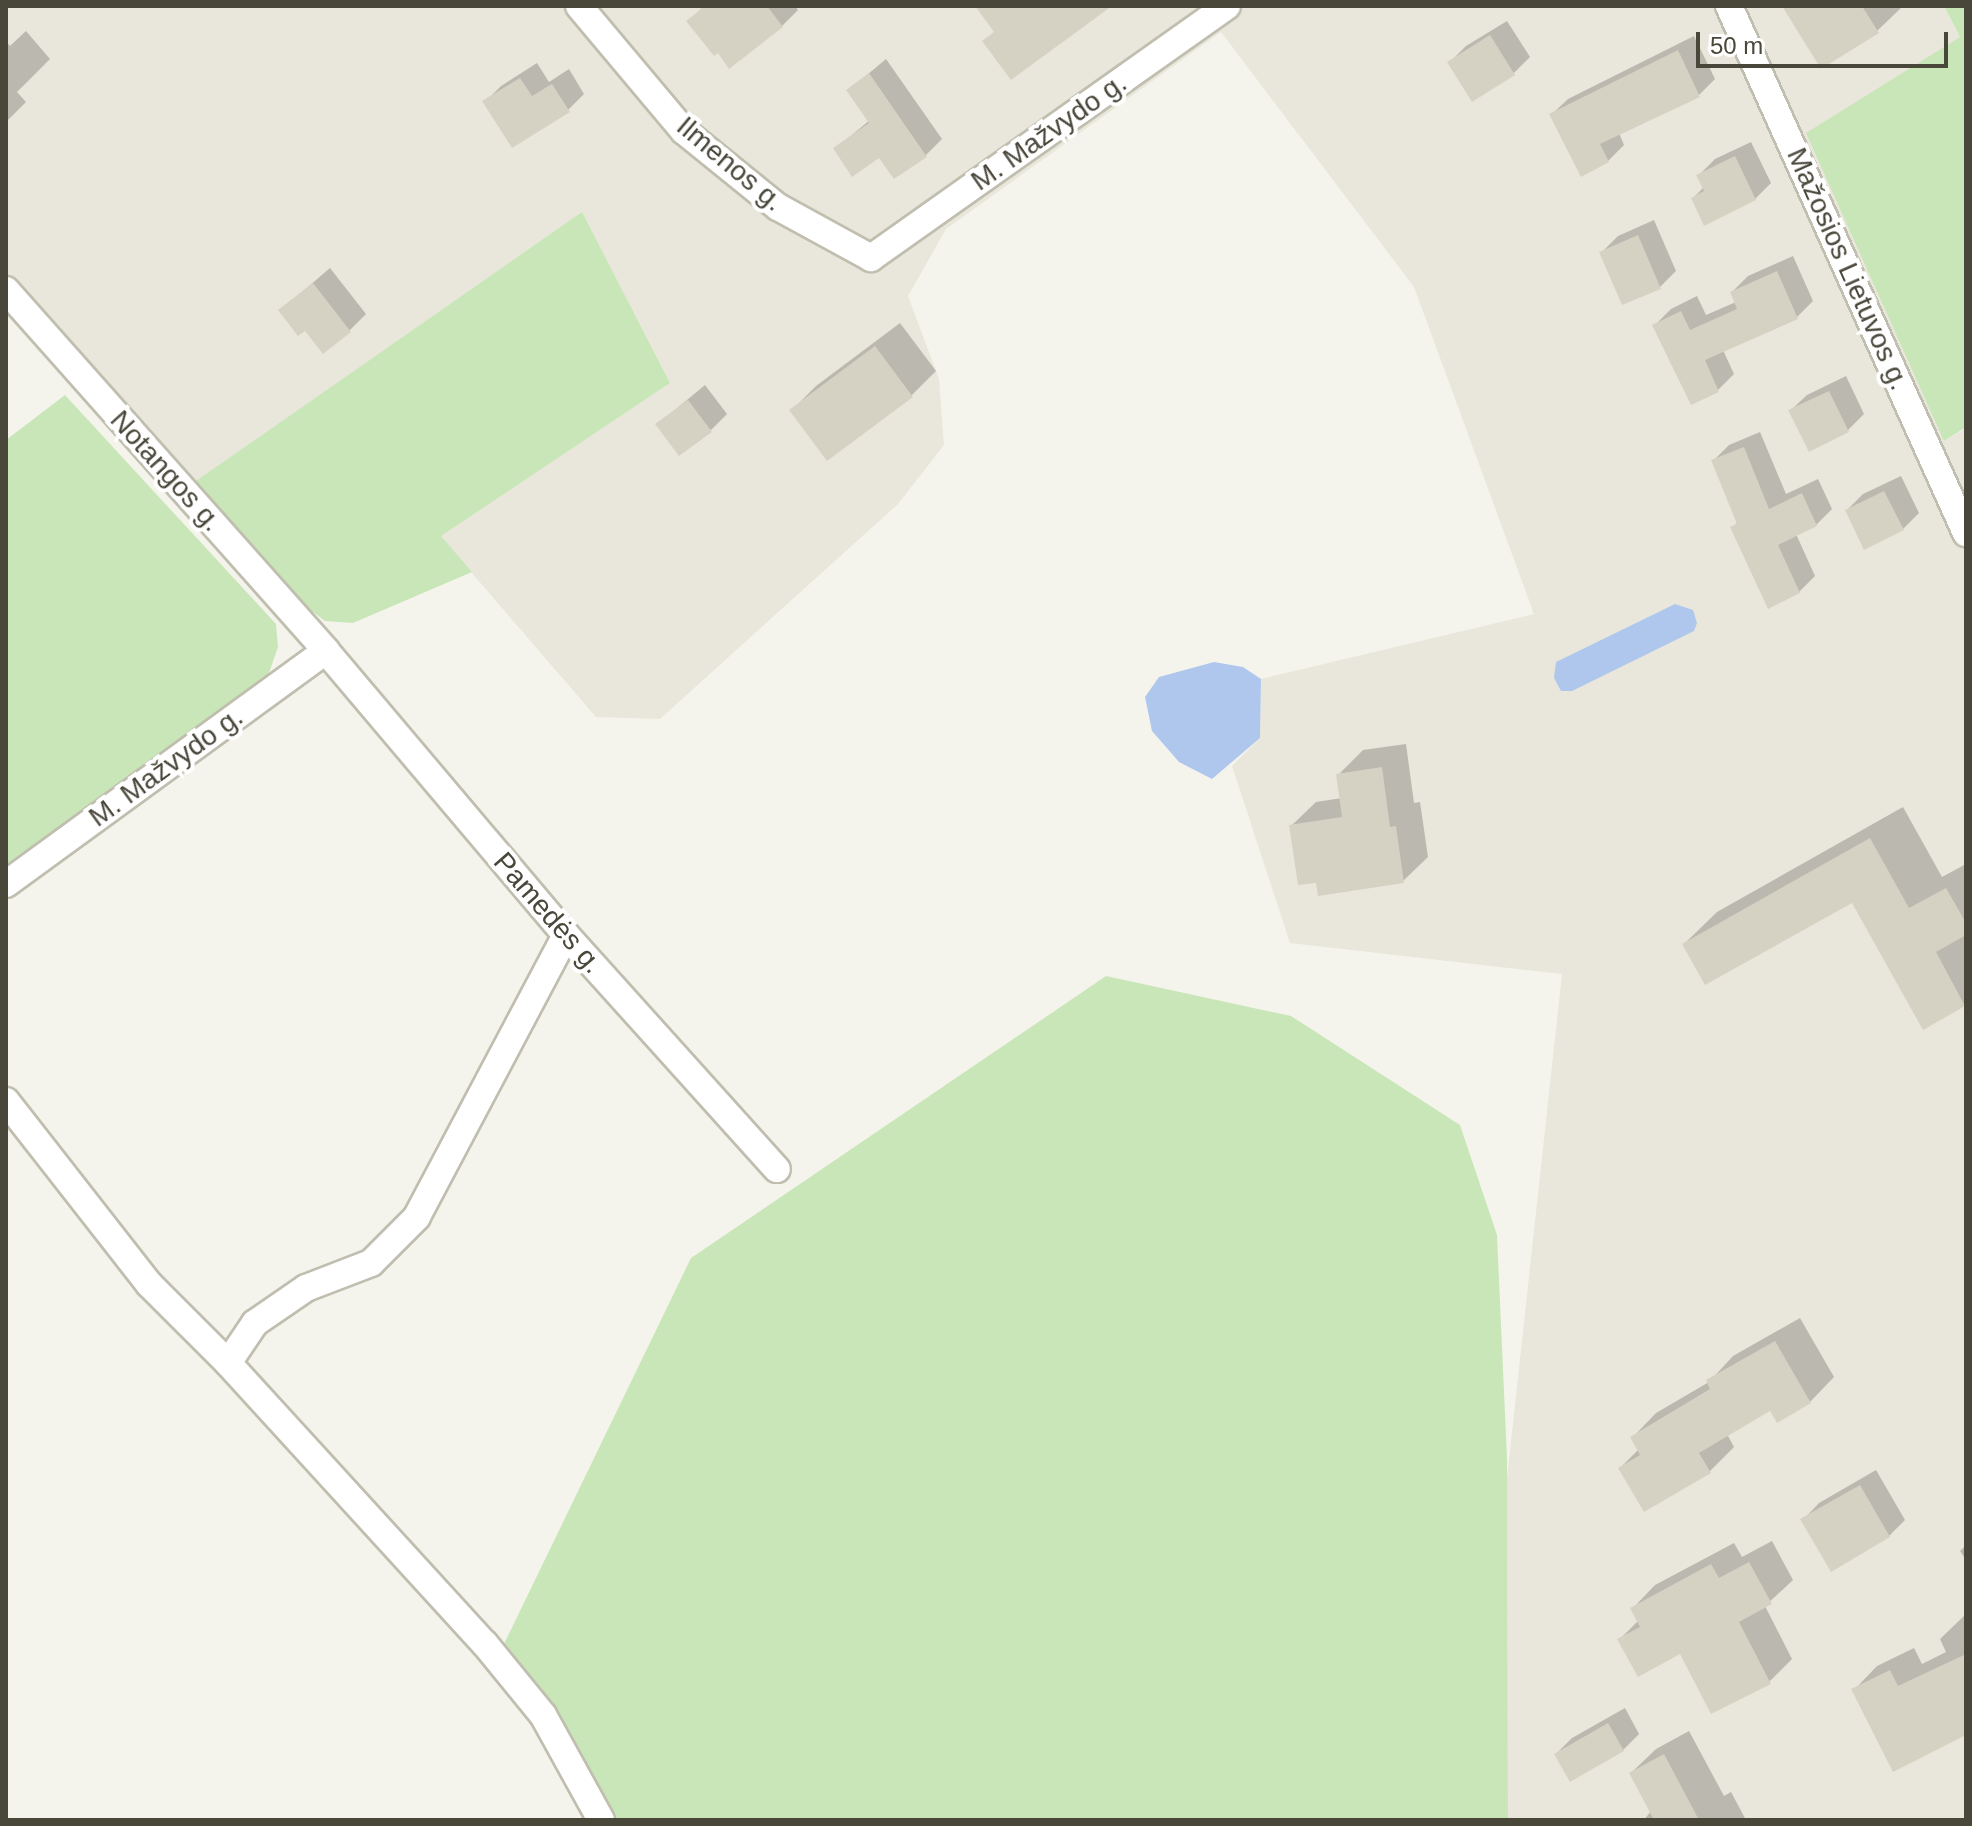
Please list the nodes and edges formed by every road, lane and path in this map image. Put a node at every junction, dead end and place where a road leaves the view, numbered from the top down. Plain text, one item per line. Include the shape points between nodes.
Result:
1 (579, 6) edge
2 (1227, 6) edge
3 (1729, 6) edge
4 (871, 258) joint
5 (6, 290) edge
6 (1966, 533) edge
7 (326, 651) junction
8 (6, 884) edge
9 (566, 935) junction
10 (6, 1101) edge
11 (777, 1169) dead end
12 (228, 1363) junction
13 (601, 1820) edge

1 - 4 street, Ilmenos g. via 684,131 778,207
2 - 4 street, M. Mažvydo g.
3 - 6 street, Mažosios Lietuvos g.
5 - 7 street, Notangos g.
7 - 8 street, M. Mažvydo g.
7 - 9 street, Pamedės g.
9 - 11 street, Pamedės g.
9 - 12 street via 417,1217 371,1263 306,1288 255,1323
10 - 12 street via 149,1284
12 - 13 street via 534,1703

